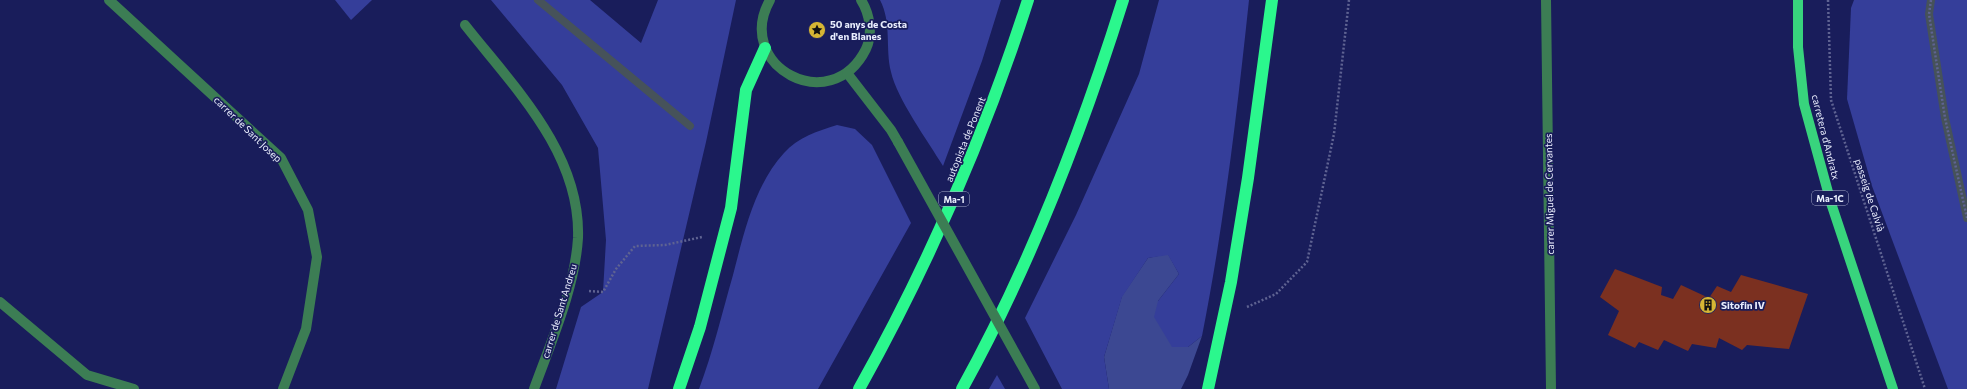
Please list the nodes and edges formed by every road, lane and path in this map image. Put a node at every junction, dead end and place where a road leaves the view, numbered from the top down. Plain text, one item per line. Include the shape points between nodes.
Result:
1 (109, 0) edge
2 (770, 0) edge
3 (861, 0) edge
4 (1028, 0) edge
5 (1123, 0) edge
6 (1272, 0) edge
7 (1349, 0) edge
8 (1546, 0) edge
9 (1798, 0) edge
10 (1828, 0) edge
11 (1931, 0) edge
12 (465, 25) dead end
13 (765, 48) junction
14 (847, 73) junction
15 (1967, 218) edge
16 (723, 238) junction
17 (569, 287) junction
18 (0, 302) edge
19 (1223, 318) junction
20 (1214, 358) junction
21 (134, 389) edge
22 (283, 389) edge
23 (534, 389) edge
24 (679, 389) edge
25 (859, 389) edge
26 (962, 389) edge
27 (1034, 389) edge
28 (1201, 389) edge
29 (1208, 389) edge
30 (1551, 389) edge
31 (1893, 389) edge
32 (1925, 389) edge

1 - 22 street, carrer de Sant Josep via 281,158 308,210 317,257 306,329
2 - 13 street via 763,16 762,33
3 - 14 street via 866,7 870,25 868,43 860,60
4 - 25 highway, autopista de Ponent / Ma-1 via 984,129 921,270
5 - 26 highway via 1081,126 1054,196 1020,274
6 - 19 highway via 1248,178
7 - 19 path via 1334,134 1307,262 1276,294
8 - 30 street, carrer Miguel de Cervantes
9 - 31 main road, carretera d'Andratx / Ma-1C via 1798,47 1804,104 1831,202
10 - 32 path, passeig de Calvià via 1831,100
11 - 15 path via 1929,14 1945,118
12 - 17 street, carrer de Sant Andreu via 539,121 566,174 574,195 578,237
13 - 14 street via 774,63 785,74 800,81 832,81
13 - 16 highway via 746,90 731,208
14 - 27 street, bridge via 891,130
16 - 17 path via 708,236 665,245 635,246 616,269 603,292
16 - 24 highway via 700,326
17 - 23 street, carrer de Sant Andreu
18 - 21 street via 87,375
19 - 20 highway
20 - 28 highway
20 - 29 highway

